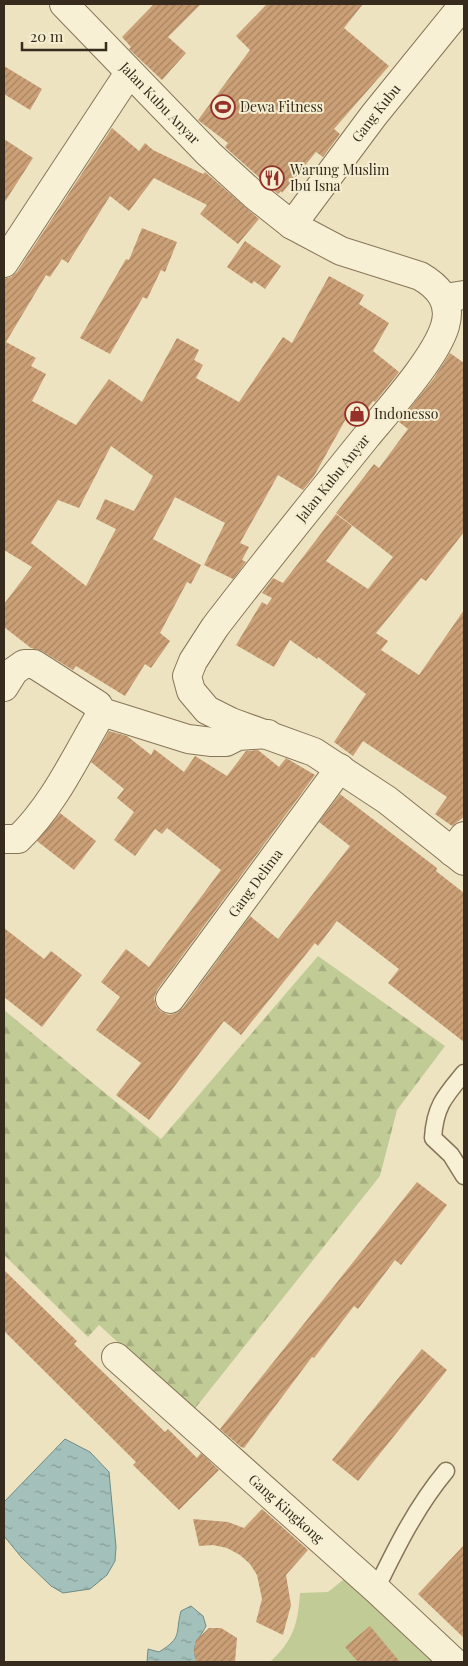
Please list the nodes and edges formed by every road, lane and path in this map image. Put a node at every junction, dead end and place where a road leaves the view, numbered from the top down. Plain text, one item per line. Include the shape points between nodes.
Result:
1 (64, 4) edge
2 (464, 4) edge
3 (130, 73) junction
4 (292, 225) junction
5 (4, 263) edge
6 (454, 296) edge
7 (4, 687) edge
8 (102, 712) junction
9 (268, 734) junction
10 (340, 768) junction
11 (4, 839) edge
12 (460, 850) edge
13 (170, 1000) dead end
14 (464, 1073) edge
15 (464, 1176) edge
16 (116, 1357) dead end
17 (446, 1471) dead end
18 (376, 1589) junction
19 (454, 1662) edge

1 - 3 street, Jalan Kubu Anyar
2 - 4 street, Gang Kubu via 374,115
3 - 4 street, Jalan Kubu Anyar via 209,154
3 - 5 street
4 - 6 street, Jalan Kubu Anyar via 341,251 420,276
6 - 9 street, Jalan Kubu Anyar via 445,325 409,385 215,627 187,676 191,691 207,710
7 - 8 street via 14,671 24,664 34,664 98,705
8 - 9 street via 188,739 226,742 238,736
8 - 11 street via 52,796 28,829 18,839
9 - 10 street, Jalan Kubu Anyar via 314,752
10 - 12 street, Jalan Kubu Anyar
10 - 13 street, Gang Delima
14 - 15 lane via 439,1103 433,1138 451,1156
16 - 18 street, Gang Kingkong
17 - 18 lane via 399,1541
18 - 19 street, Gang Kingkong

